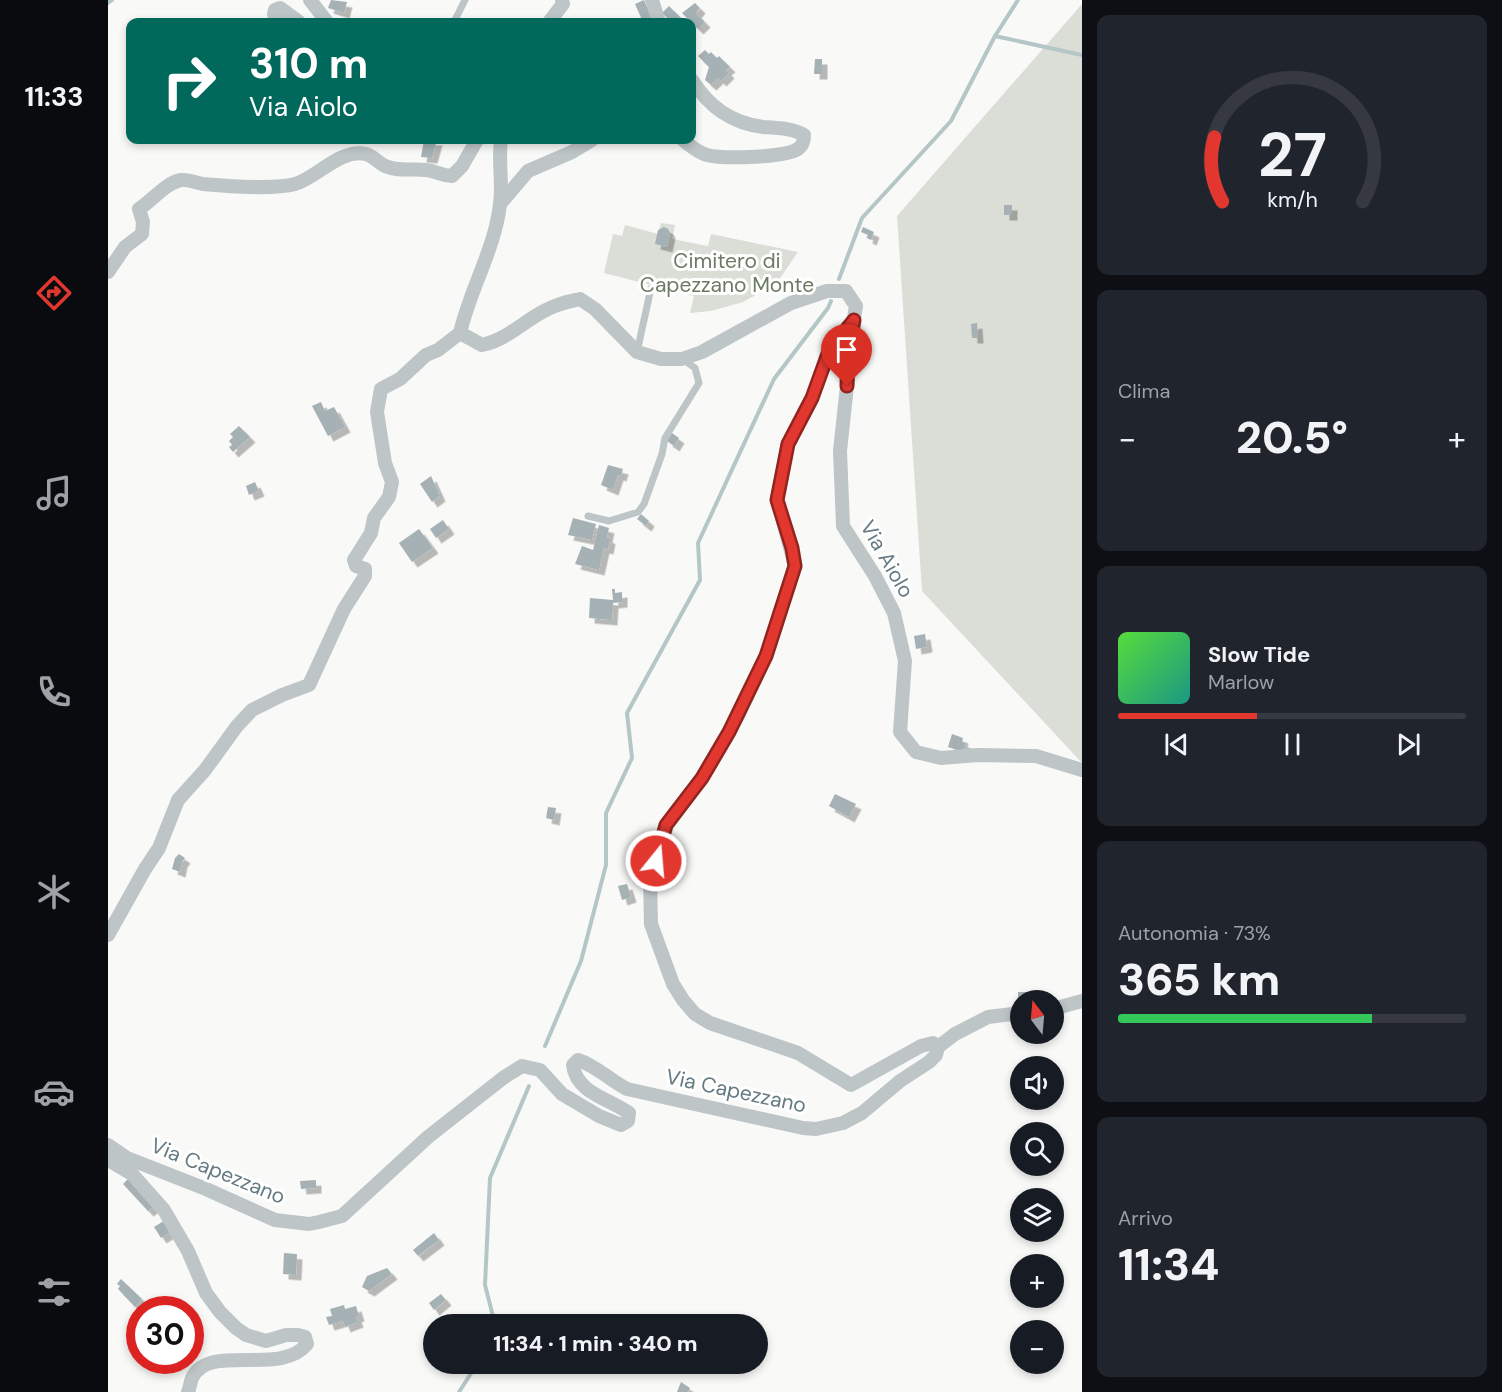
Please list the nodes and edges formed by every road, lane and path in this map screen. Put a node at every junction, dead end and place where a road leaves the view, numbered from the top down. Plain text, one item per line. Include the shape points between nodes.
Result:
1 (310, 0) edge
2 (465, 0) edge
3 (562, 0) edge
4 (652, 0) edge
5 (280, 4) edge
6 (275, 18) edge
7 (295, 18) edge
8 (324, 18) edge
9 (456, 18) edge
10 (552, 18) edge
11 (658, 18) edge
12 (696, 86) edge
13 (475, 144) edge
14 (500, 144) edge
15 (585, 144) edge
16 (688, 144) edge
17 (500, 204) junction
18 (108, 272) edge
19 (651, 288) dead end
20 (854, 320) junction
21 (460, 333) junction
22 (637, 352) junction
23 (682, 359) junction
24 (588, 516) dead end
25 (1082, 770) edge
26 (108, 935) edge
27 (1082, 1001) edge
28 (1064, 1006) edge
29 (1010, 1014) edge
30 (938, 1047) junction
31 (108, 1145) edge
32 (108, 1160) edge
33 (188, 1392) edge

1 - 8 street
2 - 9 lane
3 - 10 street
4 - 11 street
5 - 6 street
5 - 7 street
12 - 16 street via 717,112 756,126 796,130 804,135 804,142 787,154 752,157 708,155
13 - 18 street via 452,176 429,170 401,171 365,154 338,160 295,184 261,186 181,180 139,209 142,234 125,247
14 - 17 street
15 - 17 street via 528,171
17 - 21 street via 492,240
19 - 22 lane
20 - 23 street via 856,306 846,291 827,291 791,303
20 - 25 street, Via Aiolo via 840,451 843,526 894,614 905,661 900,732 916,752 941,758 1036,756
20 - 30 street, Via Capezzano via 829,351 812,398 788,444 777,500 795,566 790,586 766,656 738,716 702,778 666,825 650,879 651,924 673,984 695,1014 710,1023 798,1053 843,1082 851,1085 921,1046 933,1043
21 - 22 street via 482,345 499,341 545,310 580,299
21 - 26 street via 381,389 377,412 392,482 389,497 374,518 371,533 354,561 365,569 364,576 309,685 252,710 237,726 178,800 159,848
22 - 23 street via 661,359
23 - 24 lane via 695,368 699,383 665,438 644,504 638,512 609,521
27 - 28 street
29 - 30 street via 988,1017
30 - 31 street, Via Capezzano via 928,1062 862,1113 843,1123 816,1129 627,1089 579,1060 573,1065 574,1074 584,1086 629,1113 628,1121 621,1125 562,1094 540,1070 522,1066 428,1137 342,1216 309,1224 275,1220 127,1158
32 - 33 street, Via Capezzano via 132,1174 164,1210 206,1293 236,1329 266,1341 286,1335 305,1337 307,1344 291,1357 206,1365 193,1377

